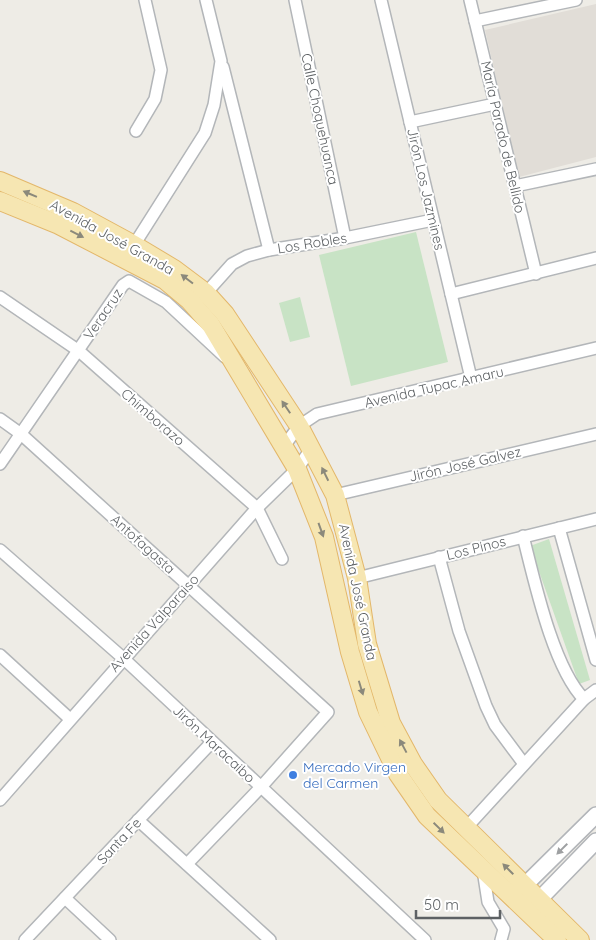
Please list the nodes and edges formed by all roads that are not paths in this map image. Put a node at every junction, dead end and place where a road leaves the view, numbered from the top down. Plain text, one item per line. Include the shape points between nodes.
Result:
1 (145, 0) edge
2 (206, 0) edge
3 (295, 0) edge
4 (381, 0) edge
5 (470, 0) edge
6 (576, 0) edge
7 (475, 21) junction
8 (221, 61) junction
9 (495, 104) junction
10 (410, 122) junction
11 (136, 131) dead end
12 (596, 168) edge
13 (0, 181) edge
14 (515, 186) junction
15 (0, 202) edge
16 (433, 220) junction
17 (345, 238) junction
18 (134, 246) junction
19 (268, 250) junction
20 (596, 258) edge
21 (536, 274) junction
22 (206, 293) junction
23 (451, 294) junction
24 (0, 297) edge
25 (596, 348) edge
26 (79, 351) junction
27 (237, 369) junction
28 (471, 378) junction
29 (0, 419) edge
30 (299, 426) junction
31 (21, 434) junction
32 (596, 434) edge
33 (284, 446) junction
34 (311, 449) junction
35 (0, 464) edge
36 (297, 469) junction
37 (335, 495) junction
38 (257, 508) junction
39 (596, 519) edge
40 (559, 528) junction
41 (523, 536) junction
42 (0, 550) edge
43 (440, 558) junction
44 (282, 559) dead end
45 (357, 578) junction
46 (188, 586) junction
47 (0, 655) edge
48 (122, 658) junction
49 (596, 660) edge
50 (596, 690) edge
51 (584, 699) junction
52 (70, 719) junction
53 (212, 742) junction
54 (524, 764) junction
55 (261, 787) junction
56 (1, 796) edge
57 (596, 815) edge
58 (138, 820) junction
59 (466, 828) junction
60 (596, 841) edge
61 (187, 864) junction
62 (483, 870) junction
63 (518, 892) junction
64 (65, 898) junction
65 (533, 906) junction
66 (26, 940) edge
67 (110, 940) edge
68 (270, 940) edge
69 (425, 940) edge
70 (501, 940) edge
71 (557, 940) edge
72 (580, 940) edge

1 - 11 street via 161,70 155,99
2 - 8 street
3 - 17 street, Calle Choquehuanca
4 - 10 street, Jirón Los Jazmines
5 - 7 street, María Parado de Bellido
6 - 7 street
7 - 9 street, María Parado de Bellido
8 - 18 street via 214,105 205,133
8 - 19 street
9 - 10 street
9 - 14 street, María Parado de Bellido
10 - 16 street, Jirón Los Jazmines
12 - 14 street
18 -> 13 main road, Avenida José Granda via 73,212
14 - 21 street, María Parado de Bellido
15 -> 27 main road, Avenida José Granda via 59,225 165,280 211,325
16 - 17 street, Los Robles
16 - 23 street, Jirón Los Jazmines
17 - 19 street, Los Robles
22 -> 18 main road, Avenida José Granda
19 - 22 street, Los Robles via 232,264
20 - 21 street
21 - 23 street
30 -> 22 main road, Avenida José Granda via 225,314
23 - 28 street, Jirón Los Jazmines
24 - 26 street, Chimborazo
25 - 28 street, Avenida Tupac Amaru
26 - 27 street, Veracruz via 123,285 129,281 166,302
26 - 31 street, Veracruz
26 - 38 street, Chimborazo
27 - 33 main road, Avenida José Granda
28 - 30 street, Avenida Tupac Amaru via 317,414
29 - 31 street, Antofagasta
30 - 33 street, Avenida Tupac Amaru
30 - 34 main road, Avenida José Granda
31 - 35 street, Veracruz
31 - 46 street, Antofagasta
32 - 37 street, Jirón José Galvez
33 - 36 main road, Avenida José Granda
34 - 36 street, Avenida Valparaiso
37 -> 34 main road, Avenida José Granda
36 - 38 street, Avenida Valparaiso
36 -> 62 main road, Avenida José Granda via 324,537 350,652 368,712 398,774 427,816
37 - 45 main road, Avenida José Granda
38 - 44 street, Chimborazo
38 - 46 street, Avenida Valparaiso
39 - 40 street, Los Pinos
40 - 41 street, Los Pinos
40 - 49 street
41 - 43 street, Los Pinos
41 - 51 street via 538,596 560,659
42 - 48 street, Jirón Maracaibo
43 - 45 street, Los Pinos
43 - 54 street via 486,706 495,725
59 -> 45 main road, Avenida José Granda via 438,800 413,764 391,723 367,644
46 - 48 street, Avenida Valparaiso
46 - 55 street, Antofagasta via 328,712
47 - 52 street
48 - 52 street, Avenida Valparaiso
48 - 53 street, Jirón Maracaibo
50 - 51 street
51 - 54 street
52 - 56 street, Avenida Valparaiso
53 - 55 street, Jirón Maracaibo
53 - 58 street, Santa Fe
54 - 59 street
55 - 61 street
55 - 69 street, Jirón Maracaibo
57 -> 63 street
58 - 61 street
58 - 64 street, Santa Fe
63 -> 59 main road, Avenida José Granda
60 - 65 street
61 - 68 street
62 - 63 main road, Avenida José Granda
62 - 70 street via 488,902 504,932
63 - 65 main road, Avenida José Granda
64 - 66 street, Santa Fe
64 - 67 street
65 - 71 main road, Avenida José Granda
65 - 72 main road, Avenida José Granda

